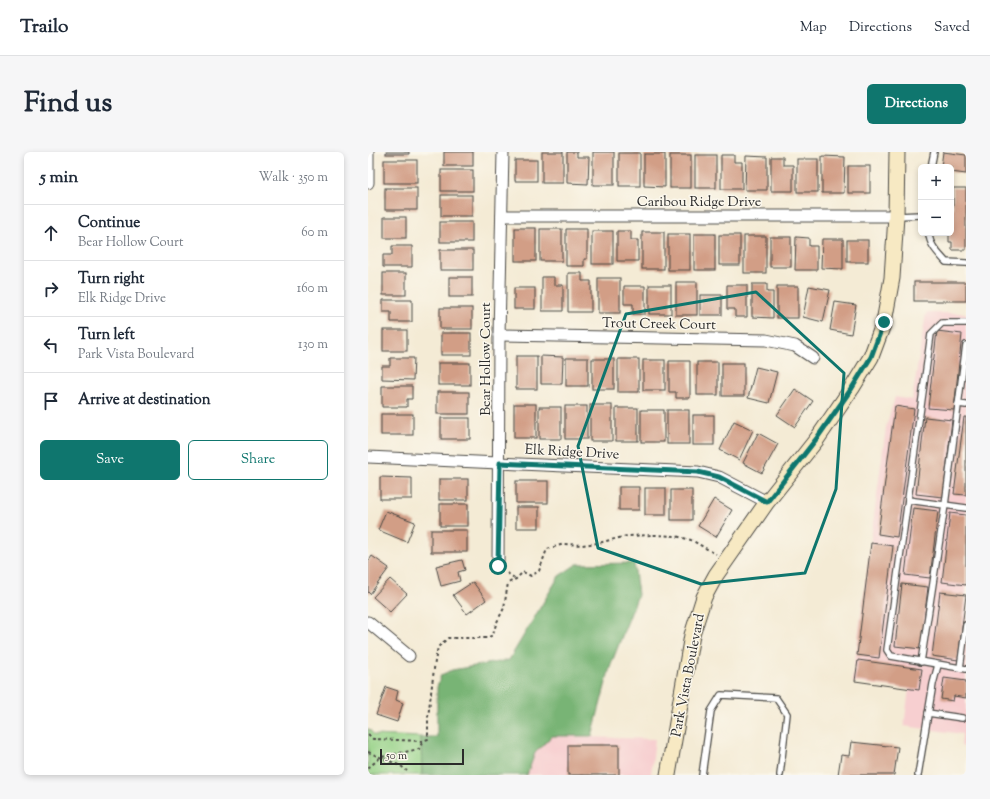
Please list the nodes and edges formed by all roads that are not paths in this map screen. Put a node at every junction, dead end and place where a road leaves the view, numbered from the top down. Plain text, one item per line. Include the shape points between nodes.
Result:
1 (368, 152) edge
2 (503, 152) edge
3 (897, 152) edge
4 (934, 152) edge
5 (932, 164) edge
6 (368, 182) edge
7 (918, 215) edge
8 (502, 216) junction
9 (896, 216) junction
10 (929, 236) edge
11 (966, 263) edge
12 (966, 323) edge
13 (500, 335) junction
14 (966, 345) edge
15 (813, 358) dead end
16 (958, 404) junction
17 (966, 405) edge
18 (368, 457) edge
19 (500, 463) junction
20 (908, 500) junction
21 (767, 502) junction
22 (945, 505) junction
23 (966, 508) edge
24 (498, 566) dead end
25 (368, 622) edge
26 (966, 625) edge
27 (409, 656) dead end
28 (921, 662) junction
29 (938, 665) junction
30 (963, 669) edge
31 (928, 714) junction
32 (962, 718) dead end
33 (668, 775) edge
34 (702, 775) edge
35 (780, 775) edge
36 (918, 775) edge

1 - 6 street
2 - 8 street, Bear Hollow Court
3 - 9 street, Park Vista Boulevard
4 - 5 lane
7 - 9 lane
8 - 9 street, Caribou Ridge Drive
8 - 13 street, Bear Hollow Court
9 - 21 street, Park Vista Boulevard via 892,278 884,322 871,357 817,438
10 - 11 lane via 935,250 946,262
12 - 20 lane via 942,322 931,334
13 - 15 street, Trout Creek Court via 766,340 795,346
13 - 19 street, Bear Hollow Court
14 - 16 lane
16 - 17 lane
16 - 22 lane
18 - 19 street, Elk Ridge Drive
19 - 21 street, Elk Ridge Drive via 698,472 719,477
19 - 24 street, Bear Hollow Court
20 - 22 lane
20 - 28 lane via 887,650 891,656
21 - 33 street, Park Vista Boulevard via 704,596 692,635
22 - 23 lane
22 - 28 lane
25 - 27 street
26 - 30 lane
28 - 29 lane
29 - 30 lane
29 - 31 lane
31 - 32 lane
31 - 36 lane
34 - 35 lane via 711,710 722,694 776,698 787,714

